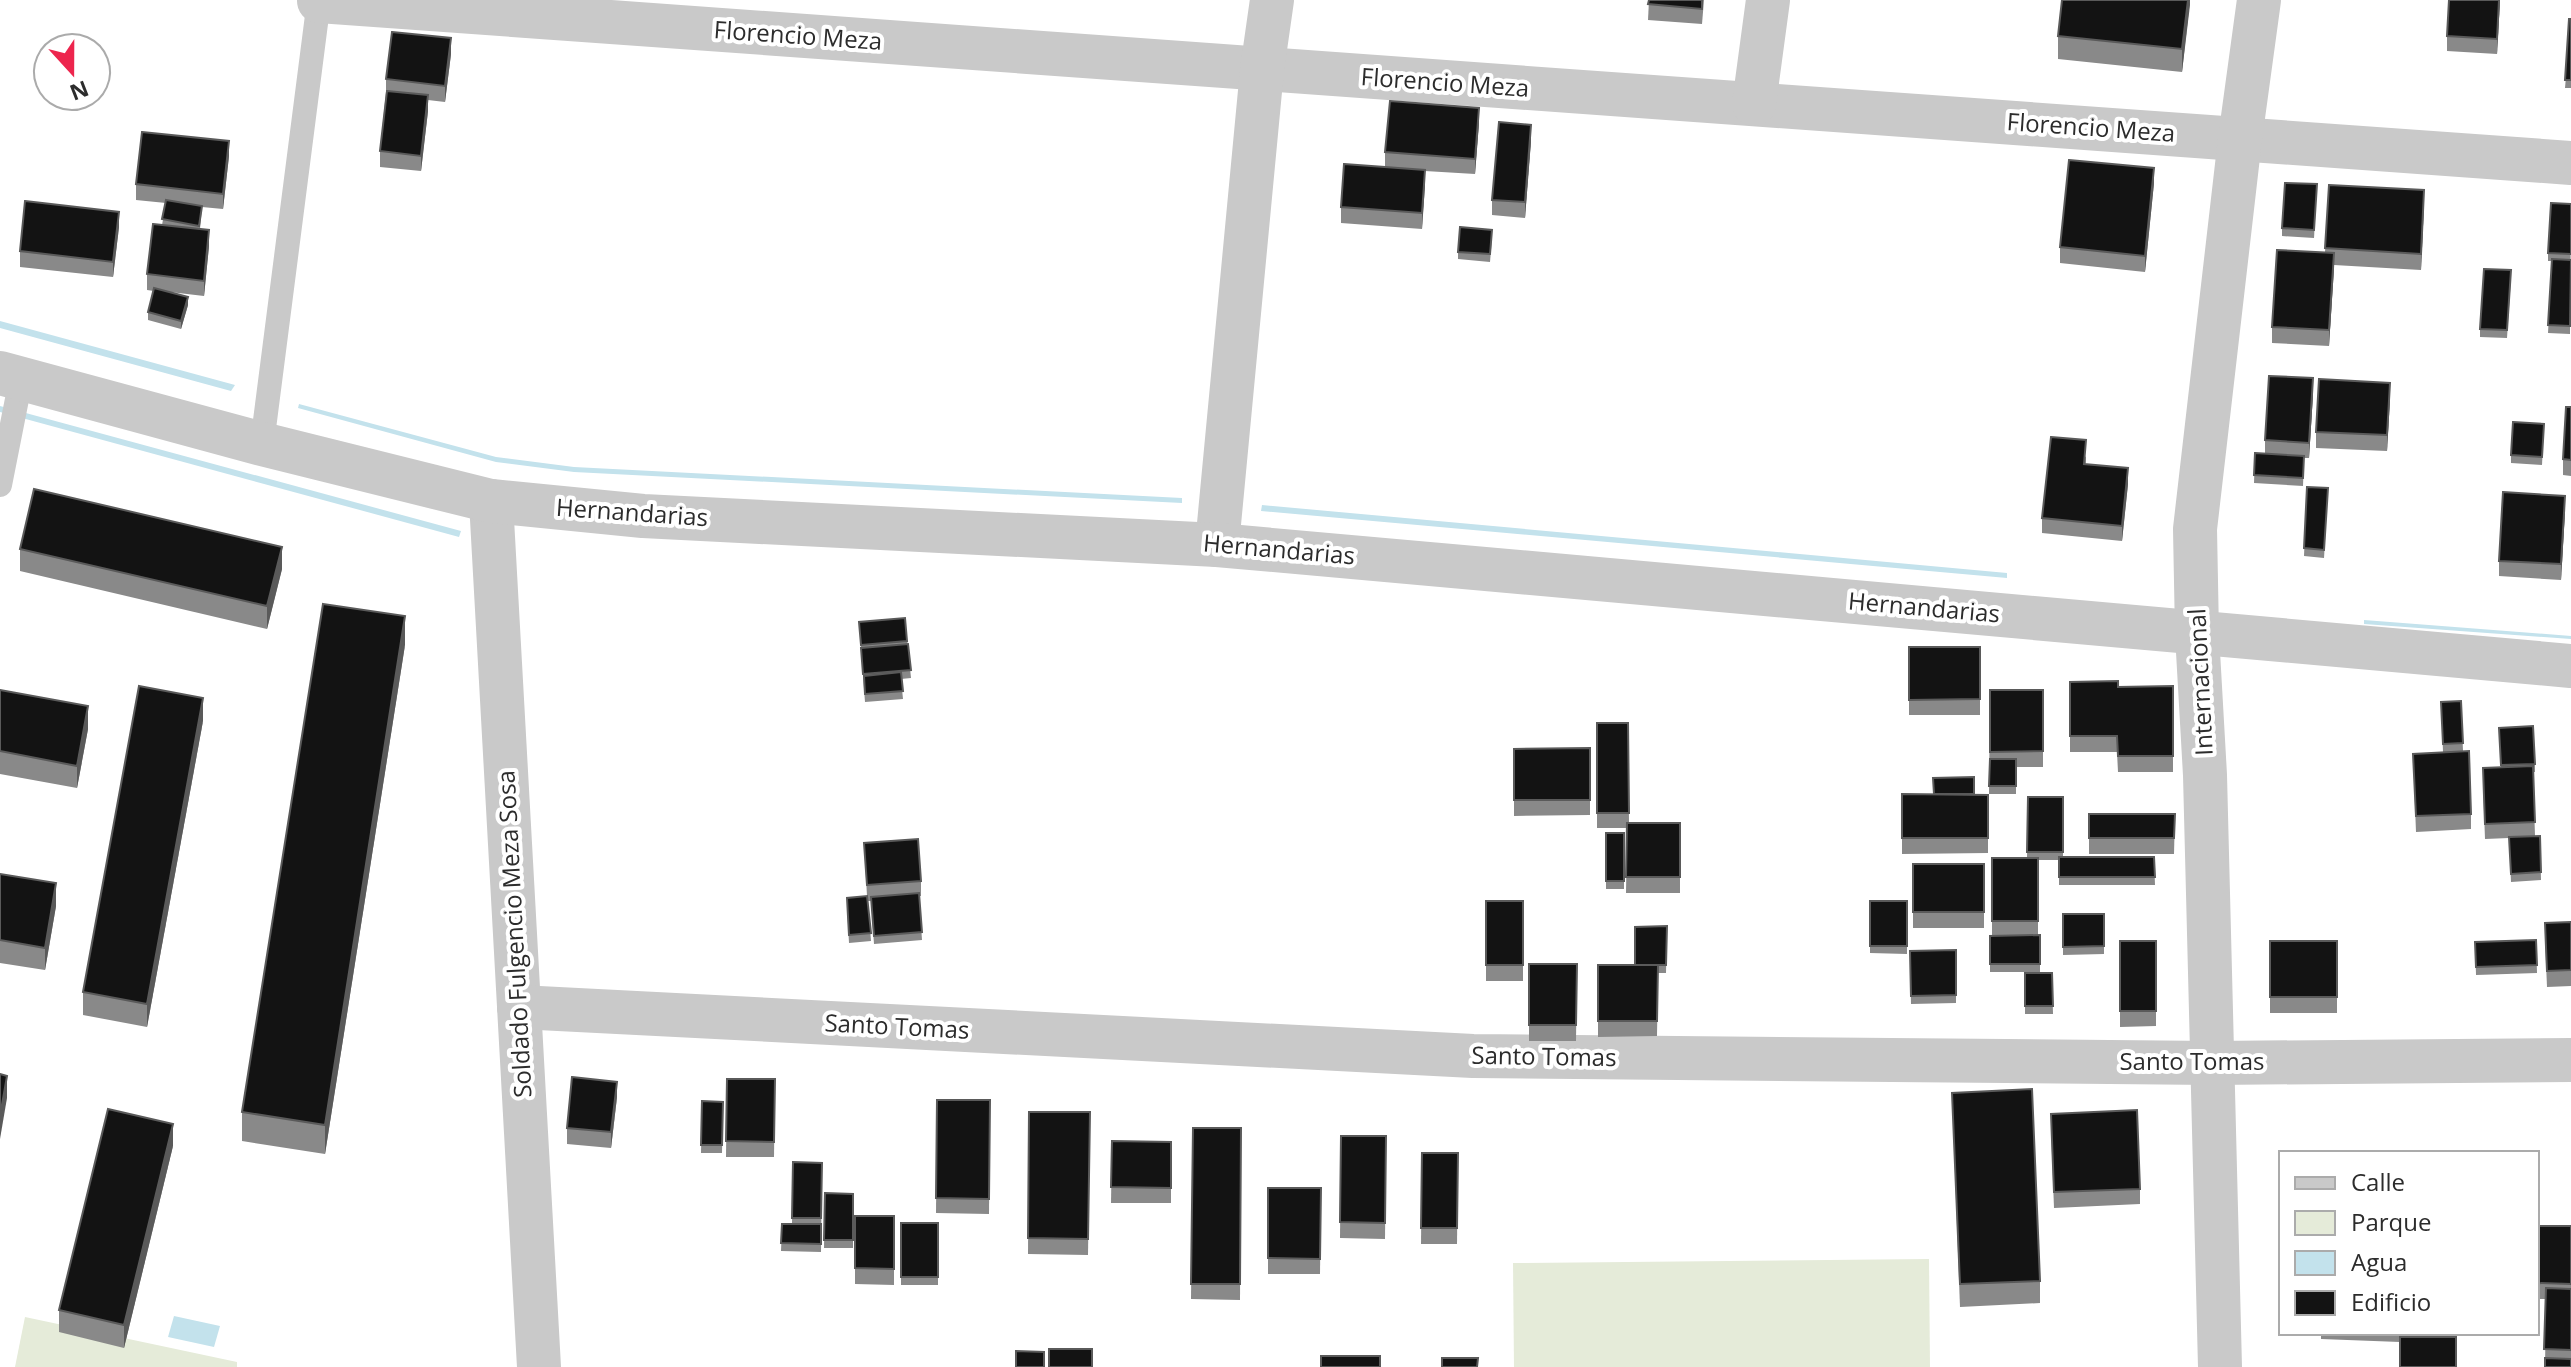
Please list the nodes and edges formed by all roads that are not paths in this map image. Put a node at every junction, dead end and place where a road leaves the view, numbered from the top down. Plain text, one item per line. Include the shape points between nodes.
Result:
1 (317, 0) edge
2 (1272, 0) edge
3 (1768, 0) edge
4 (2259, 0) edge
5 (1262, 70) junction
6 (1754, 104) junction
7 (2240, 139) junction
8 (2571, 163) edge
9 (11, 376) edge
10 (262, 444) junction
11 (0, 485) edge
12 (491, 501) junction
13 (1217, 545) junction
14 (2197, 634) junction
15 (2571, 666) edge
16 (519, 1007) junction
17 (2571, 1060) edge
18 (2213, 1063) junction
19 (539, 1367) edge
20 (2220, 1367) edge

1 - 5 street, Florencio Meza
1 - 10 lane
2 - 5 street
3 - 6 street
4 - 7 street, Internacional
5 - 6 street, Florencio Meza
5 - 13 street
6 - 7 street, Florencio Meza
7 - 8 street, Florencio Meza
7 - 14 street, Internacional via 2195,529
9 - 10 street, Hernandarias
9 - 11 lane
10 - 12 street, Hernandarias
12 - 13 street, Hernandarias via 643,516
12 - 16 street, Soldado Fulgencio Meza Sosa
13 - 14 street, Hernandarias
14 - 15 street, Hernandarias
14 - 18 street, Internacional
16 - 18 street, Santo Tomas via 1473,1056
16 - 19 street, Soldado Fulgencio Meza Sosa
17 - 18 street, Santo Tomas
18 - 20 street, Internacional

